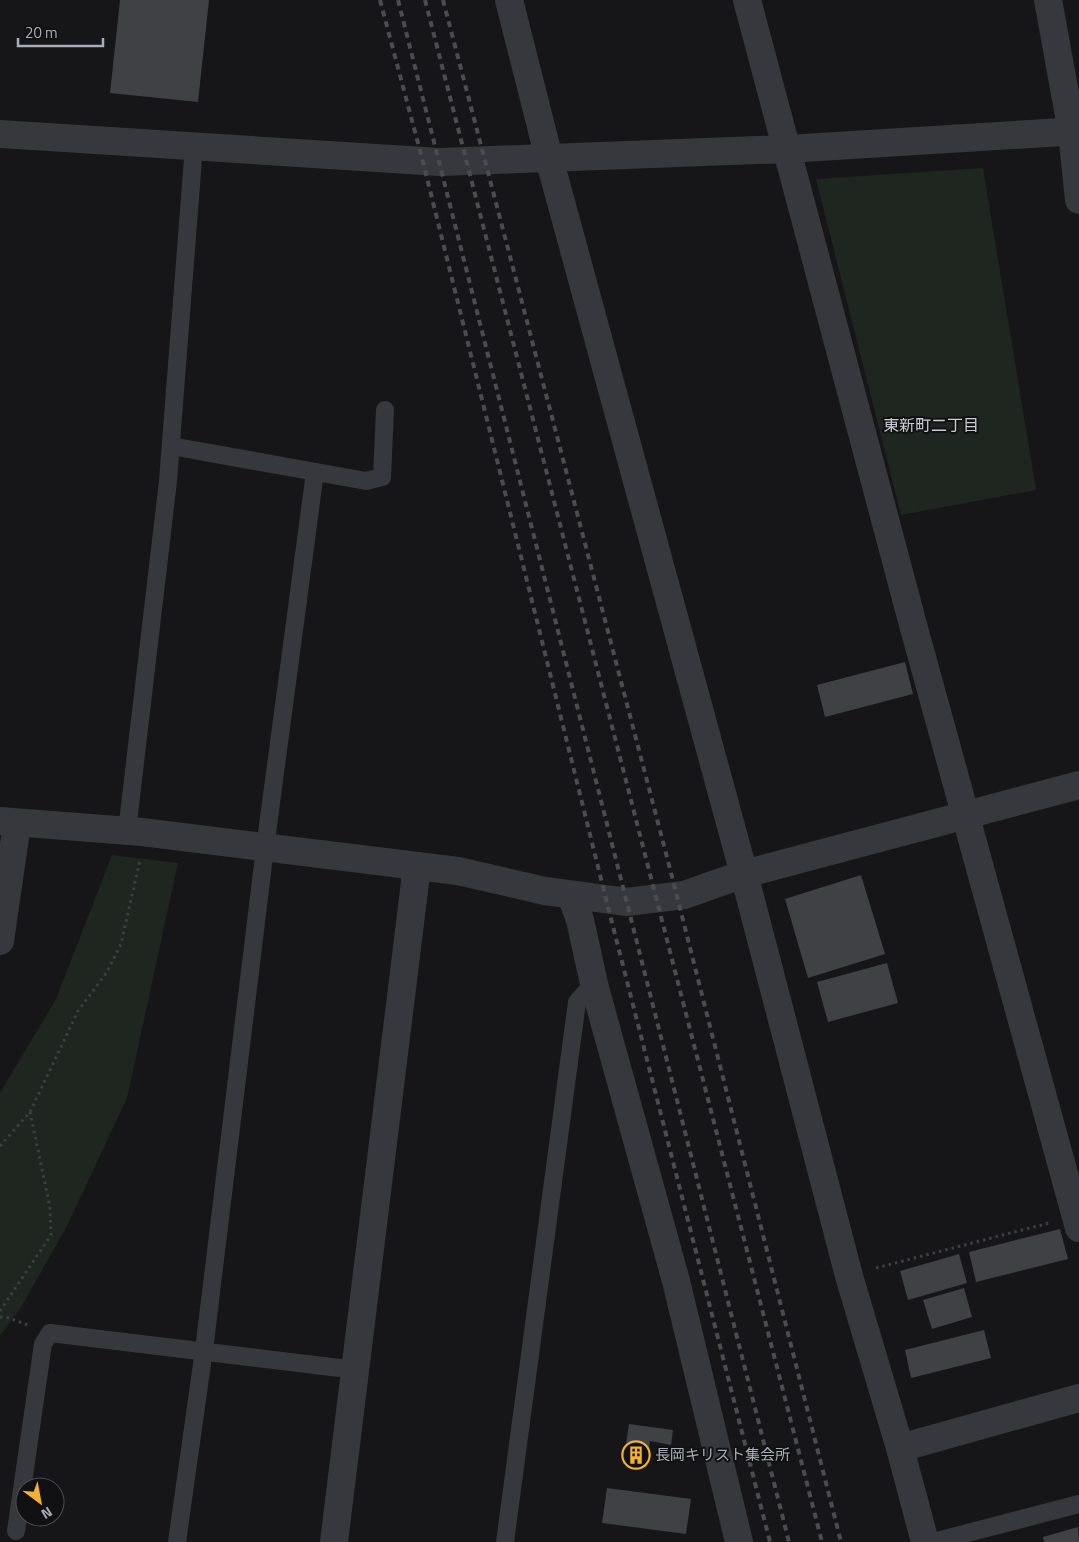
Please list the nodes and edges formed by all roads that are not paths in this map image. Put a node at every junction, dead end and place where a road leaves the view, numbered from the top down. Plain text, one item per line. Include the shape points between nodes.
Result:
1 (509, 0) edge
2 (747, 0) edge
3 (1048, 0) edge
4 (1076, 132) edge
5 (0, 134) edge
6 (194, 146) junction
7 (787, 149) junction
8 (549, 158) junction
9 (1079, 200) edge
10 (385, 410) dead end
11 (170, 446) junction
12 (315, 472) junction
13 (1079, 785) edge
14 (964, 815) junction
15 (9, 822) edge
16 (127, 832) junction
17 (265, 848) junction
18 (417, 866) junction
19 (744, 874) junction
20 (571, 895) junction
21 (0, 941) edge
22 (594, 983) junction
23 (1078, 1222) edge
24 (204, 1350) junction
25 (356, 1370) junction
26 (1079, 1398) edge
27 (900, 1448) junction
28 (1079, 1504) edge
29 (16, 1531) dead end
30 (177, 1542) edge
31 (334, 1542) edge
32 (505, 1542) edge
33 (739, 1542) edge
34 (925, 1542) edge
35 (933, 1542) edge

1 - 8 street
2 - 7 street
3 - 4 street
4 - 7 street
4 - 9 street
5 - 6 street
6 - 8 street via 423,162
6 - 11 lane
7 - 8 street
7 - 14 street
8 - 19 street
10 - 12 lane via 382,477 366,481
11 - 12 lane
11 - 16 lane
12 - 17 lane
13 - 14 street
14 - 19 street
14 - 23 street
15 - 16 street
15 - 21 street
16 - 17 street
17 - 18 street
17 - 24 lane
18 - 20 street via 458,871
18 - 25 street
19 - 20 street via 684,895 627,902
19 - 27 street via 849,1276
20 - 22 street
22 - 32 lane via 577,1002
22 - 33 street via 676,1280
24 - 25 lane
24 - 29 lane via 50,1333 42,1344
24 - 30 lane
25 - 31 street
26 - 27 street
27 - 34 street
28 - 35 lane

